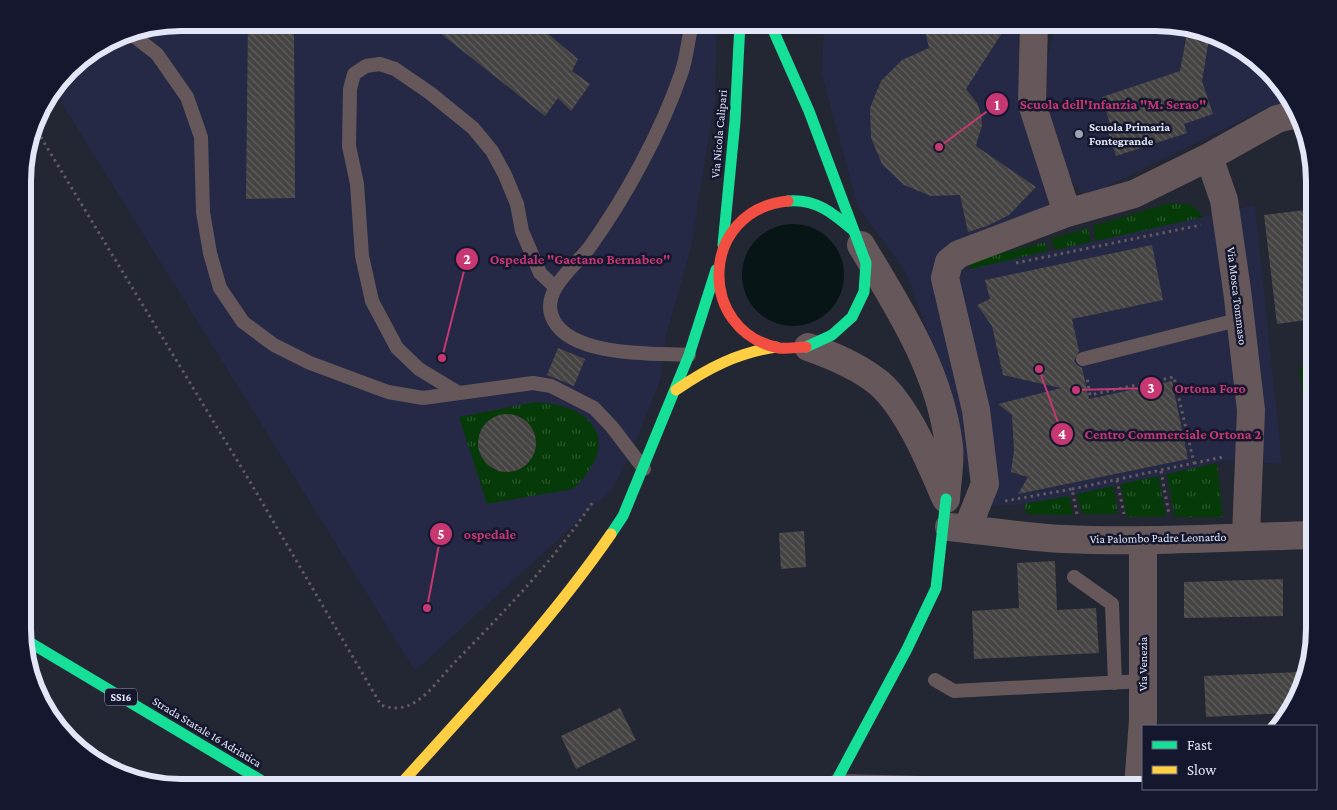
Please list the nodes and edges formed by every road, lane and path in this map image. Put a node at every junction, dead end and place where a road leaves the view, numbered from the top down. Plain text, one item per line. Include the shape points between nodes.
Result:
1 (690, 31) edge
2 (740, 31) edge
3 (774, 31) edge
4 (1034, 31) edge
5 (137, 38) edge
6 (1290, 116) edge
7 (39, 134) edge
8 (1209, 157) junction
9 (1067, 213) junction
10 (1207, 224) dead end
11 (858, 238) junction
12 (722, 248) junction
13 (718, 264) junction
14 (1008, 264) dead end
15 (555, 287) junction
16 (1241, 319) junction
17 (776, 347) junction
18 (808, 347) junction
19 (689, 355) junction
20 (1083, 359) joint
21 (676, 390) junction
22 (457, 392) junction
23 (1229, 456) dead end
24 (1194, 464) junction
25 (644, 470) junction
26 (1161, 471) junction
27 (1116, 480) junction
28 (1072, 490) junction
29 (946, 499) junction
30 (979, 500) junction
31 (592, 503) dead end
32 (1125, 519) dead end
33 (1170, 519) dead end
34 (955, 527) junction
35 (1305, 535) edge
36 (1246, 536) junction
37 (1078, 540) junction
38 (1143, 541) junction
39 (1074, 577) dead end
40 (33, 644) edge
41 (935, 680) dead end
42 (1143, 682) junction
43 (1115, 683) junction
44 (1148, 723) edge
45 (1142, 761) edge
46 (837, 778) edge
47 (1139, 778) edge
48 (257, 779) edge
49 (405, 779) edge

1 - 15 lane via 682,72 639,168 589,248
2 - 12 street, Via Nicola Calipari via 735,121
3 - 11 street
4 - 9 street via 1032,104
5 - 22 lane via 157,54 187,97 201,137 203,212 210,253 220,288 243,322 274,345 310,363 388,392 422,398
6 - 8 street via 1278,119
7 - 31 path via 381,704 392,709 404,708 418,700 574,530
8 - 9 street via 1134,194
8 - 16 street, Via Mosca Tommaso via 1224,200
9 - 30 street via 959,254 946,269 945,278 976,410 985,484
10 - 14 path
11 - 12 street via 844,219 824,206 800,200 775,201 743,219 734,227
11 - 18 street via 868,276 859,308 846,326 833,336
11 - 29 street via 932,374 949,446
12 - 13 street
13 - 17 street via 722,297 731,317 746,333
13 - 19 street
15 - 19 lane via 550,303 554,322 588,346 612,351
15 - 22 lane via 540,273 504,175 492,151 473,128 395,69 380,64 366,66 354,74 348,132 357,184 362,256 372,301 397,348 419,369
16 - 20 lane
16 - 36 street, Via Mosca Tommaso via 1251,410
17 - 18 street
17 - 21 street via 726,358
18 - 29 street via 864,371 891,395 927,456
19 - 21 street
20 - 24 path via 1090,395 1174,376
21 - 25 street
22 - 25 lane via 533,383 552,386 594,408 612,426
23 - 24 path
24 - 26 path
25 - 49 street via 623,516 585,571 509,664
26 - 27 path
26 - 33 path
27 - 28 path
27 - 32 path
28 - 30 path via 1011,502
28 - 37 path
29 - 34 street
30 - 34 street
34 - 37 street, Via Palombo Padre Leonardo
34 - 46 street via 936,588
35 - 36 street, Via Palombo Padre Leonardo
36 - 38 street, Via Palombo Padre Leonardo
37 - 38 street, Via Palombo Padre Leonardo
38 - 42 street, Via Venezia
39 - 43 lane via 1112,604
40 - 48 street, Strada Statale 16 Adriatica / SS16
41 - 43 lane via 954,691
42 - 43 lane
42 - 44 street, Via Venezia
45 - 47 street, Via Venezia

